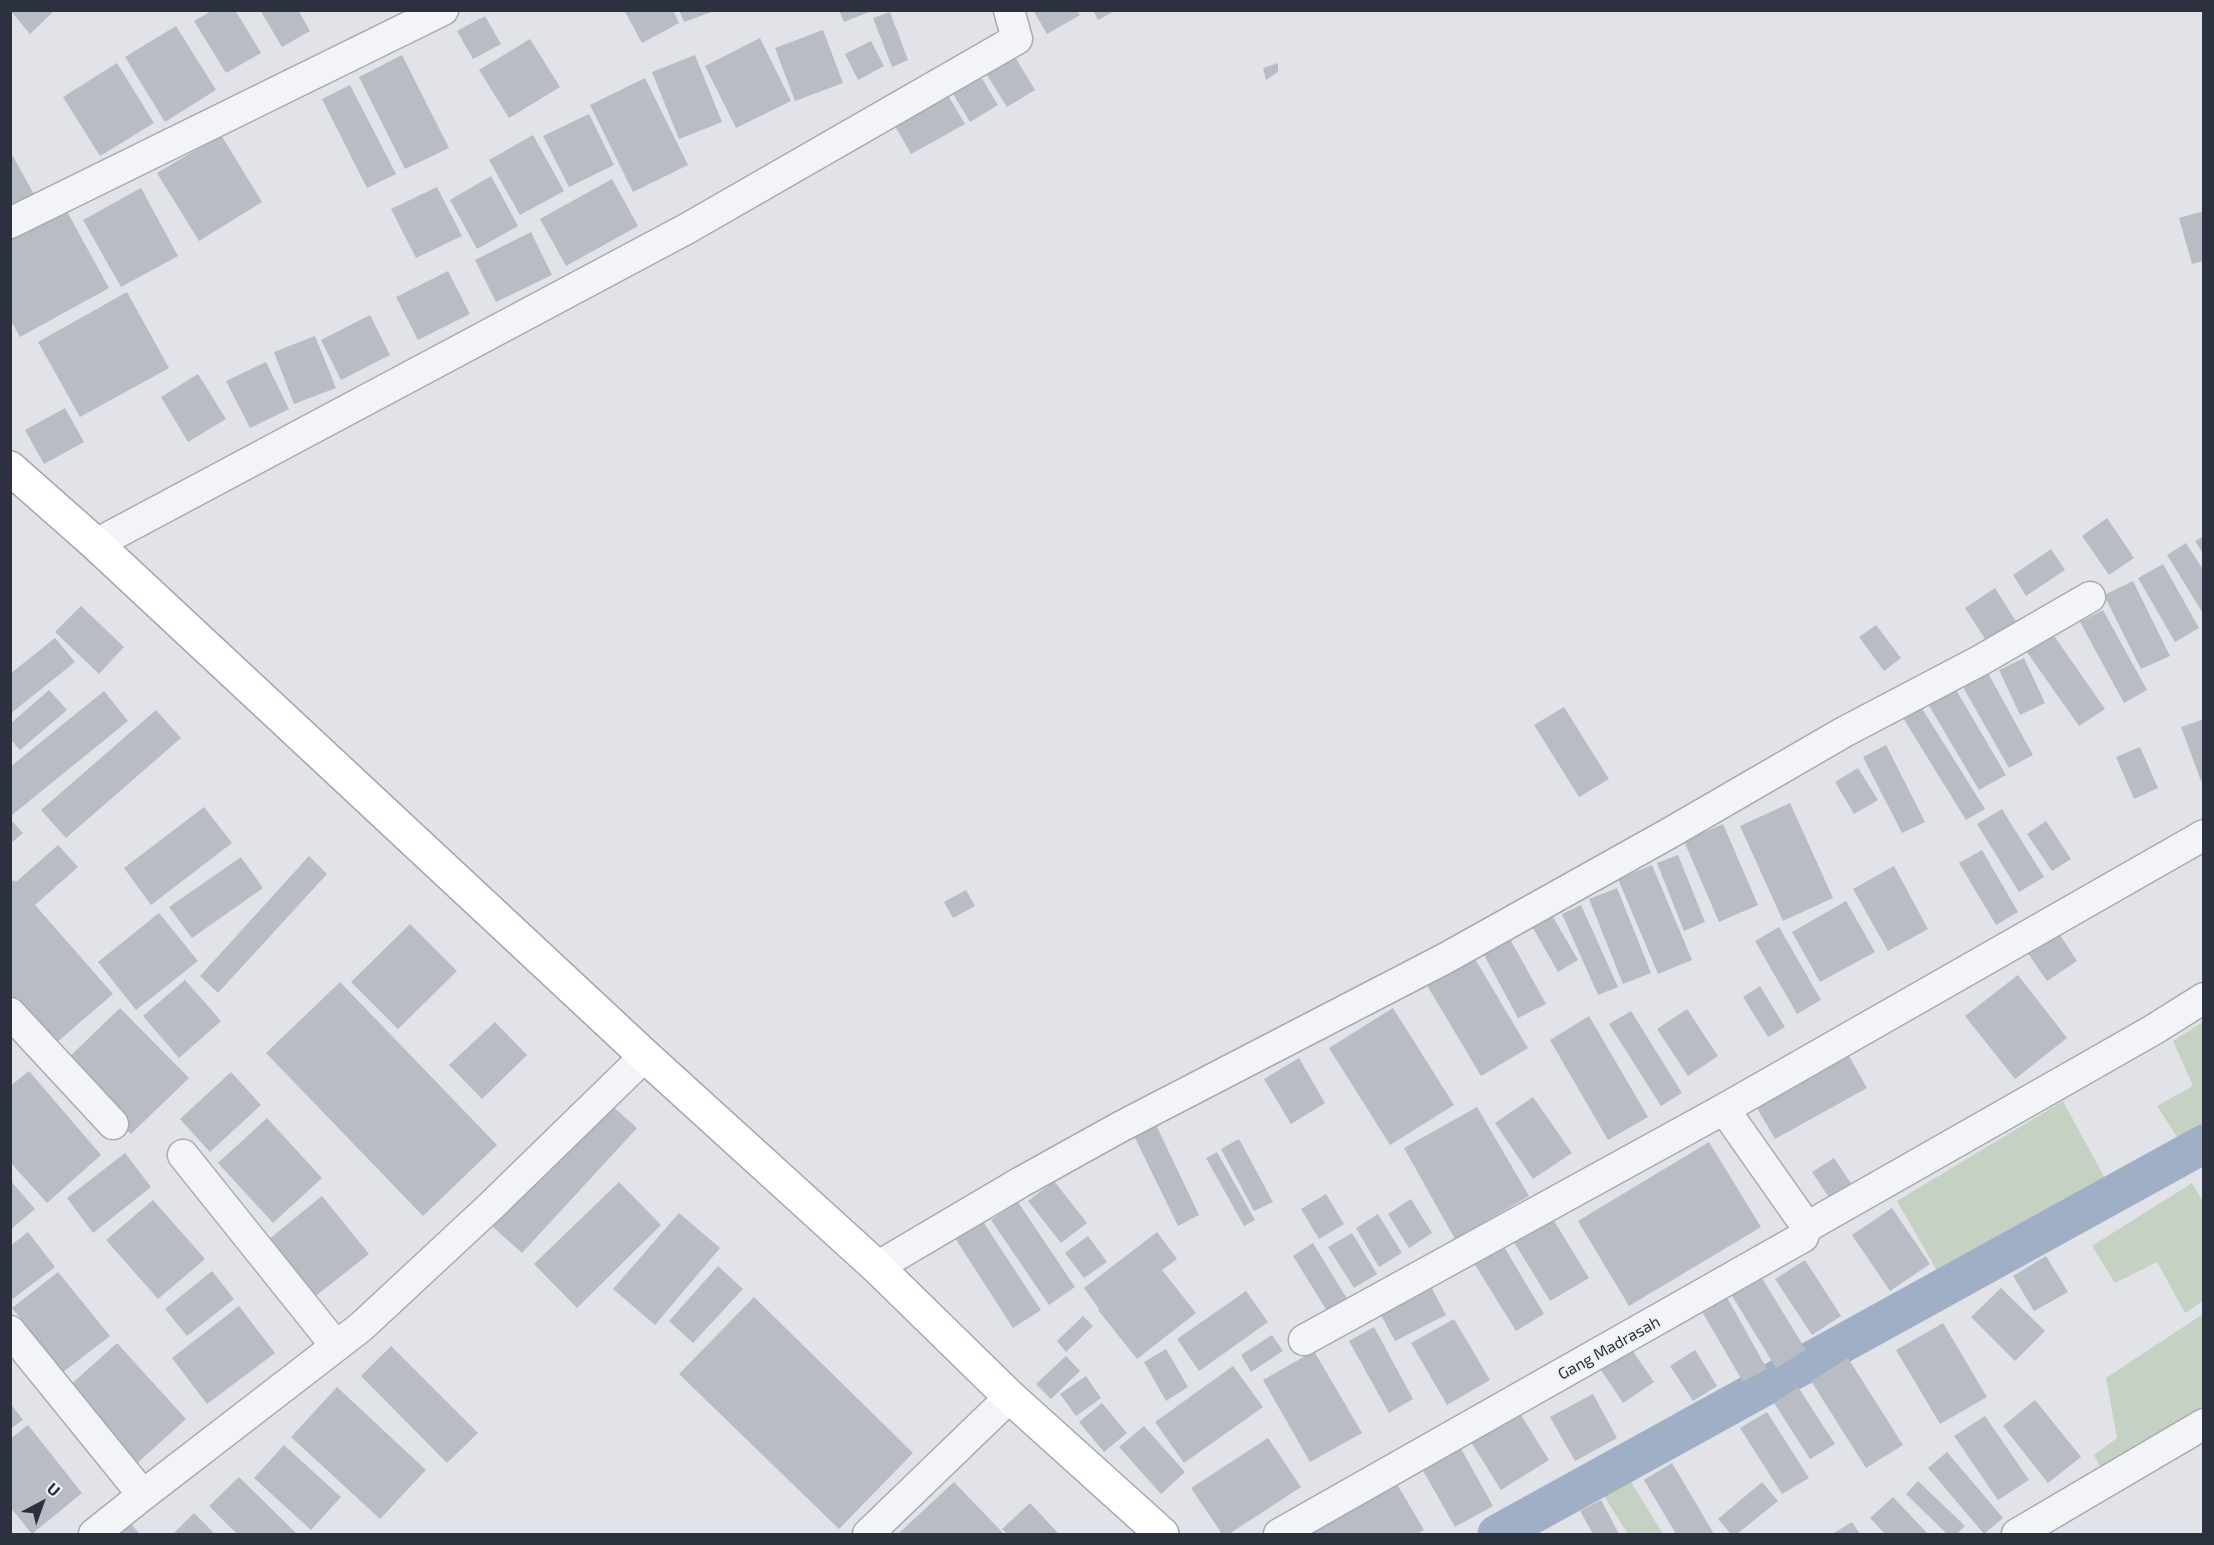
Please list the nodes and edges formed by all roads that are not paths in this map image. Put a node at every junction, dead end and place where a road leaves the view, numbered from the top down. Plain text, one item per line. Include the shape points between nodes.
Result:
1 (443, 10) edge
2 (1009, 10) edge
3 (10, 223) edge
4 (10, 468) edge
5 (96, 544) junction
6 (2090, 597) dead end
7 (2204, 835) edge
8 (2204, 998) edge
9 (10, 1013) edge
10 (645, 1056) junction
11 (1724, 1109) junction
12 (113, 1124) dead end
13 (183, 1155) dead end
14 (1807, 1227) junction
15 (877, 1267) junction
16 (10, 1331) edge
17 (1304, 1340) dead end
18 (336, 1346) junction
19 (1010, 1397) junction
20 (2204, 1424) edge
21 (143, 1495) junction
22 (94, 1534) edge
23 (868, 1534) edge
24 (1162, 1534) edge
25 (1279, 1534) edge
26 (2017, 1534) edge

1 - 3 street
2 - 5 street via 1017,39 688,228
4 - 5 main road
5 - 10 main road
6 - 15 street via 1446,958 1110,1132
7 - 11 street
8 - 14 street, Gang Madrasah
9 - 12 street
10 - 15 main road
10 - 18 street via 490,1207
11 - 14 street
11 - 17 street
13 - 18 street
14 - 25 street, Gang Madrasah via 1803,1237 1791,1246
15 - 19 main road
16 - 21 street
18 - 21 street
19 - 23 street
19 - 24 main road
20 - 26 street
21 - 22 street

